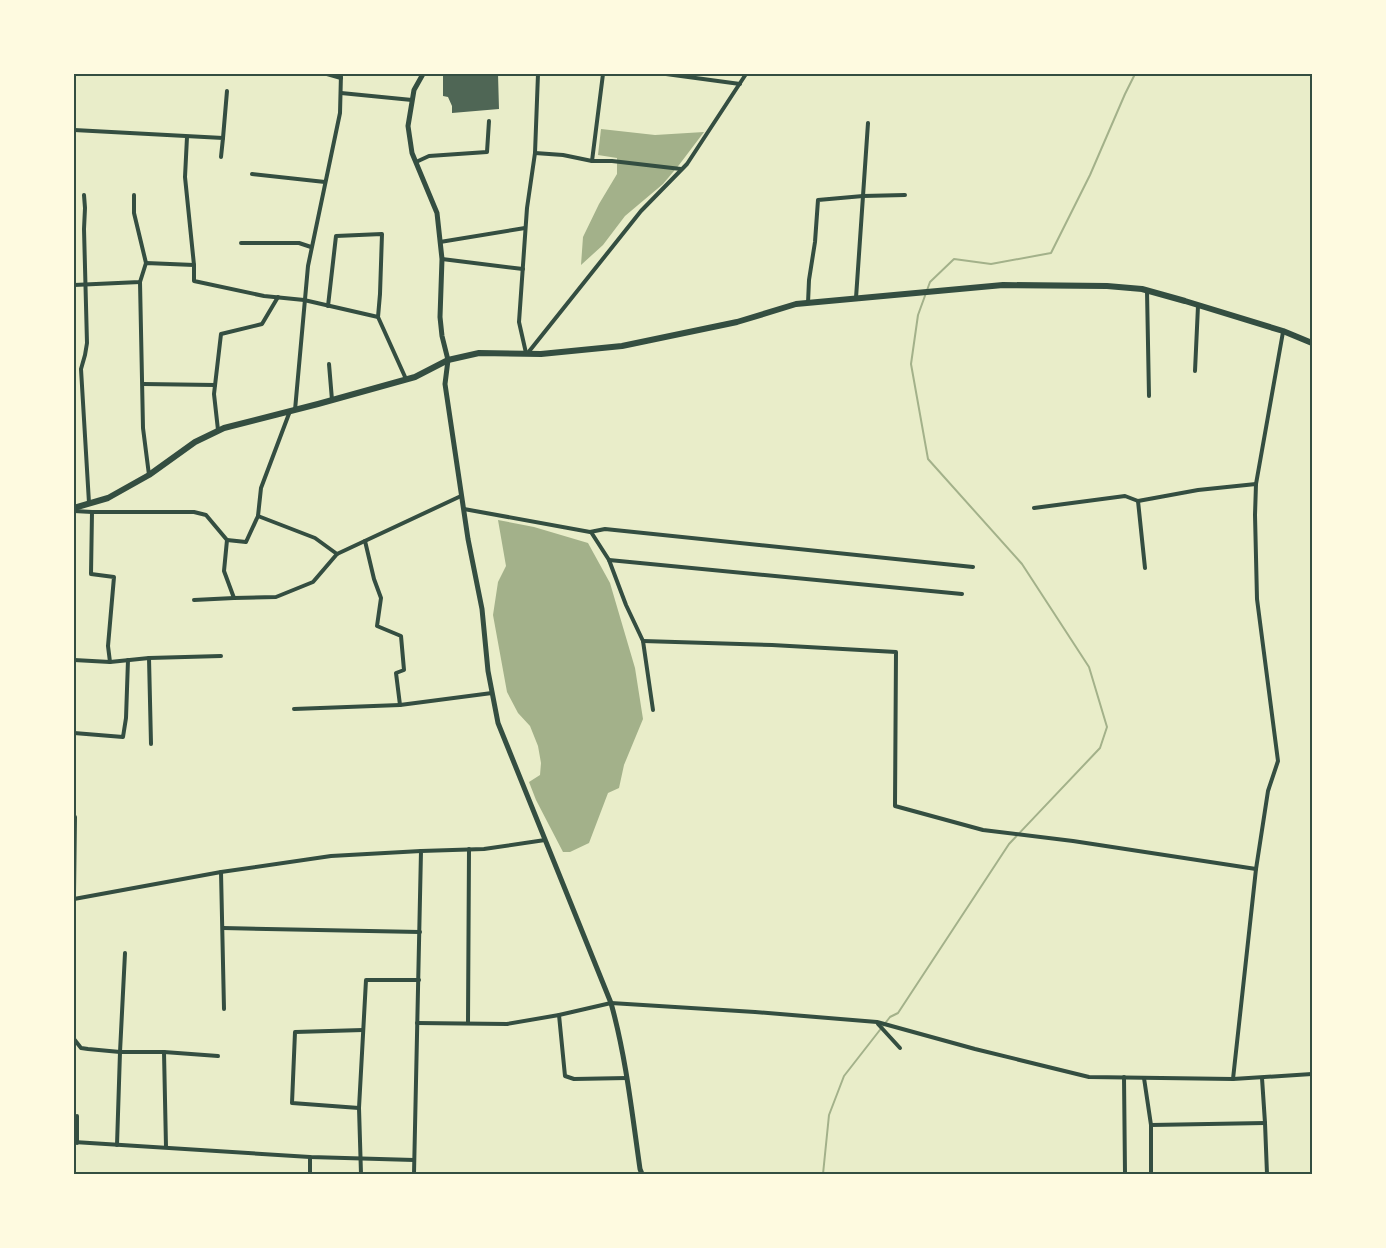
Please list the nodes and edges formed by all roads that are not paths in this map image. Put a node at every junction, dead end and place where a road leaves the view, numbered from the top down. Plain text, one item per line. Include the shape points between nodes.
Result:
1 (327, 74) edge
2 (423, 74) edge
3 (538, 74) edge
4 (603, 74) edge
5 (666, 74) edge
6 (746, 74) edge
7 (341, 76) edge
8 (740, 84) junction
9 (227, 91) dead end
10 (341, 93) junction
11 (412, 100) junction
12 (489, 122) dead end
13 (868, 123) dead end
14 (74, 130) edge
15 (187, 137) junction
16 (223, 138) junction
17 (535, 153) junction
18 (221, 157) dead end
19 (592, 161) junction
20 (416, 162) junction
21 (681, 169) junction
22 (252, 174) dead end
23 (326, 182) junction
24 (84, 195) dead end
25 (134, 195) dead end
26 (905, 195) dead end
27 (863, 196) junction
28 (525, 228) junction
29 (440, 242) junction
30 (241, 243) dead end
31 (312, 247) junction
32 (442, 259) junction
33 (146, 263) junction
34 (194, 265) junction
35 (523, 269) junction
36 (140, 282) junction
37 (74, 285) edge
38 (86, 285) junction
39 (1147, 290) junction
40 (279, 297) junction
41 (856, 298) junction
42 (304, 300) junction
43 (808, 303) junction
44 (1198, 305) junction
45 (328, 306) junction
46 (378, 317) junction
47 (1283, 331) junction
48 (1312, 343) edge
49 (526, 354) junction
50 (448, 360) junction
51 (329, 364) dead end
52 (1195, 371) dead end
53 (406, 379) junction
54 (143, 384) junction
55 (215, 385) junction
56 (1149, 396) dead end
57 (332, 400) junction
58 (292, 411) junction
59 (218, 431) junction
60 (149, 475) junction
61 (1256, 484) junction
62 (461, 496) junction
63 (1138, 501) junction
64 (89, 503) junction
65 (1034, 508) dead end
66 (74, 509) edge
67 (463, 509) junction
68 (92, 512) junction
69 (258, 516) junction
70 (590, 532) junction
71 (227, 540) junction
72 (365, 541) junction
73 (337, 554) junction
74 (609, 560) junction
75 (973, 567) dead end
76 (1145, 568) dead end
77 (962, 594) dead end
78 (234, 598) junction
79 (194, 600) dead end
80 (643, 641) junction
81 (221, 656) dead end
82 (149, 658) junction
83 (74, 660) edge
84 (128, 660) junction
85 (110, 662) junction
86 (493, 693) junction
87 (400, 705) junction
88 (294, 709) dead end
89 (653, 710) dead end
90 (74, 733) edge
91 (151, 744) dead end
92 (74, 817) edge
93 (545, 840) junction
94 (469, 849) junction
95 (421, 851) junction
96 (1256, 869) junction
97 (221, 872) junction
98 (74, 896) edge
99 (223, 928) junction
100 (420, 932) junction
101 (125, 953) dead end
102 (419, 980) junction
103 (611, 1003) junction
104 (224, 1009) dead end
105 (559, 1015) junction
106 (417, 1023) junction
107 (468, 1023) junction
108 (878, 1023) junction
109 (363, 1030) junction
110 (74, 1039) edge
111 (900, 1048) dead end
112 (120, 1052) junction
113 (164, 1052) junction
114 (218, 1056) dead end
115 (1312, 1074) edge
116 (1124, 1077) junction
117 (627, 1078) junction
118 (1144, 1078) junction
119 (1262, 1078) junction
120 (1233, 1079) junction
121 (359, 1108) junction
122 (77, 1116) dead end
123 (1265, 1123) junction
124 (1151, 1125) junction
125 (75, 1143) edge
126 (117, 1145) junction
127 (166, 1147) junction
128 (310, 1157) junction
129 (362, 1159) junction
130 (414, 1160) junction
131 (310, 1174) edge
132 (361, 1174) edge
133 (414, 1174) edge
134 (642, 1174) edge
135 (1125, 1174) edge
136 (1151, 1174) edge
137 (1267, 1174) edge

1 - 7 street
2 - 11 main road
3 - 17 street
4 - 19 street
5 - 8 street
6 - 8 street
7 - 10 street
8 - 21 street
9 - 16 street
10 - 11 street
10 - 23 street
11 - 20 main road via 408,126
12 - 20 street via 487,152 429,156
13 - 27 street
14 - 15 street
15 - 16 street
15 - 34 street via 185,177
16 - 18 street
17 - 19 street
17 - 28 street
19 - 21 street
20 - 29 main road via 437,213
21 - 49 street
22 - 23 street
23 - 31 street
24 - 38 street
25 - 33 street via 134,213
26 - 27 street
27 - 41 street
27 - 43 street via 818,200
28 - 29 street
28 - 35 street
29 - 32 main road
30 - 31 street via 299,243
31 - 42 street
32 - 35 street
32 - 50 main road via 440,317
33 - 34 street
33 - 36 street
34 - 40 street via 194,281
35 - 49 street via 519,322
36 - 38 street
36 - 54 street
37 - 38 street
38 - 64 street via 87,343 81,369
39 - 41 main road via 1003,285
39 - 44 main road
39 - 56 street
40 - 42 street
40 - 55 street via 262,324 221,334
41 - 43 main road
42 - 45 street
42 - 58 street
43 - 49 main road via 622,346
44 - 47 main road
44 - 52 street
45 - 46 street
45 - 46 street via 336,236 382,234
46 - 53 street
47 - 48 main road
47 - 61 street
49 - 50 main road via 479,353
50 - 53 main road
50 - 62 main road via 445,384
51 - 57 street
53 - 57 main road
54 - 55 street
54 - 60 street
55 - 59 street
57 - 58 main road
58 - 59 main road
58 - 69 street via 261,488
59 - 60 main road via 195,442
60 - 64 main road via 108,498
61 - 63 street
61 - 96 street via 1257,599 1278,761 1268,791
62 - 67 main road
62 - 72 street
63 - 65 street via 1125,496
63 - 76 street
64 - 66 main road
66 - 68 street
67 - 70 street
67 - 86 main road
68 - 71 street via 206,514
68 - 85 street via 91,574 114,577
69 - 71 street via 246,542
69 - 73 street via 315,538
70 - 74 street
70 - 75 street via 605,529
71 - 78 street via 224,571
72 - 73 street
72 - 87 street via 381,598 377,626 400,636 404,670 396,673
73 - 78 street via 313,582 276,597
74 - 77 street
74 - 80 street
78 - 79 street
80 - 89 street
80 - 96 street via 896,652 895,806 983,830
81 - 82 street
82 - 84 street
82 - 91 street
83 - 85 street
84 - 85 street
84 - 90 street via 123,736
86 - 87 street
86 - 93 main road via 498,723
87 - 88 street
92 - 98 street
93 - 94 street
93 - 103 main road
94 - 95 street
94 - 107 street
95 - 97 street via 331,856
95 - 100 street
96 - 120 street
97 - 98 street
97 - 99 street
99 - 100 street
99 - 104 street
100 - 102 street
101 - 112 street
102 - 106 street
102 - 109 street via 366,980
103 - 105 street
103 - 108 street
103 - 117 main road
105 - 107 street via 507,1024
105 - 117 street via 565,1076
106 - 107 street
106 - 130 street
108 - 111 street
108 - 116 street via 1089,1077
109 - 121 street
109 - 121 street via 295,1032 292,1103
110 - 112 street via 81,1048
112 - 113 street
112 - 126 street
113 - 114 street
113 - 127 street
115 - 119 street
116 - 118 street
116 - 135 street
117 - 134 main road
118 - 120 street
118 - 124 street
119 - 120 street
119 - 123 street
121 - 129 street
122 - 125 street
123 - 124 street
123 - 137 street
124 - 136 street
125 - 126 street
126 - 127 street
127 - 128 street
128 - 129 street
128 - 131 street
129 - 130 street
129 - 132 street
130 - 133 street

